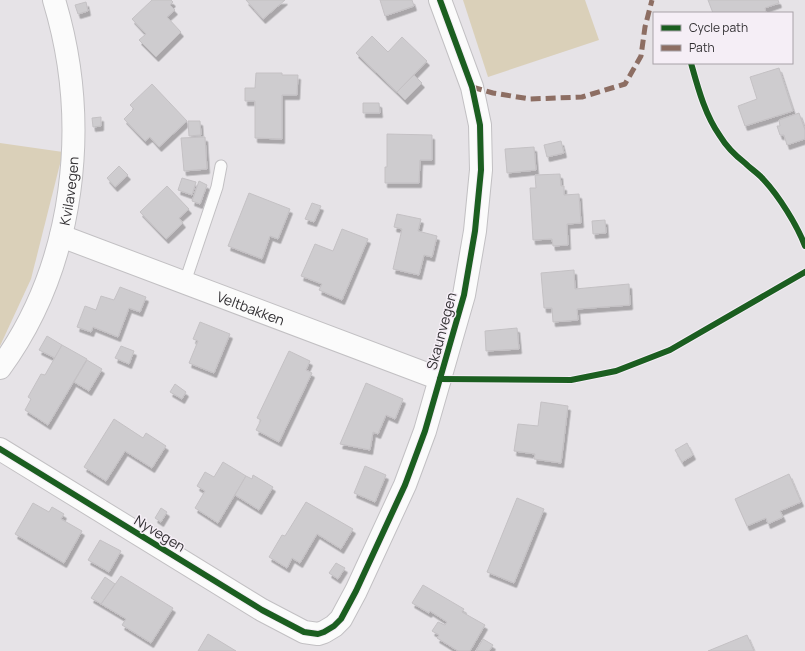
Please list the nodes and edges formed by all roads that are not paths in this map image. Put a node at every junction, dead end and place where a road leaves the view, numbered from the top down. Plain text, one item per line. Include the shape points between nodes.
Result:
1 (54, 0) edge
2 (440, 0) edge
3 (221, 166) dead end
4 (61, 236) junction
5 (185, 282) junction
6 (0, 368) edge
7 (440, 379) junction
8 (0, 449) edge
9 (310, 633) joint

1 - 4 street, Kvilavegen via 65,41 73,109 69,192
2 - 7 street, Skaunvegen via 472,87 480,125 481,170 475,231 464,295
3 - 5 lane via 217,187
4 - 5 street, Veltbakken
4 - 6 street, Kvilavegen via 39,301 26,328
5 - 7 street, Veltbakken
7 - 9 street, Skaunvegen via 425,432 405,484 356,591 334,626 318,634
8 - 9 street, Nyvegen via 262,610

